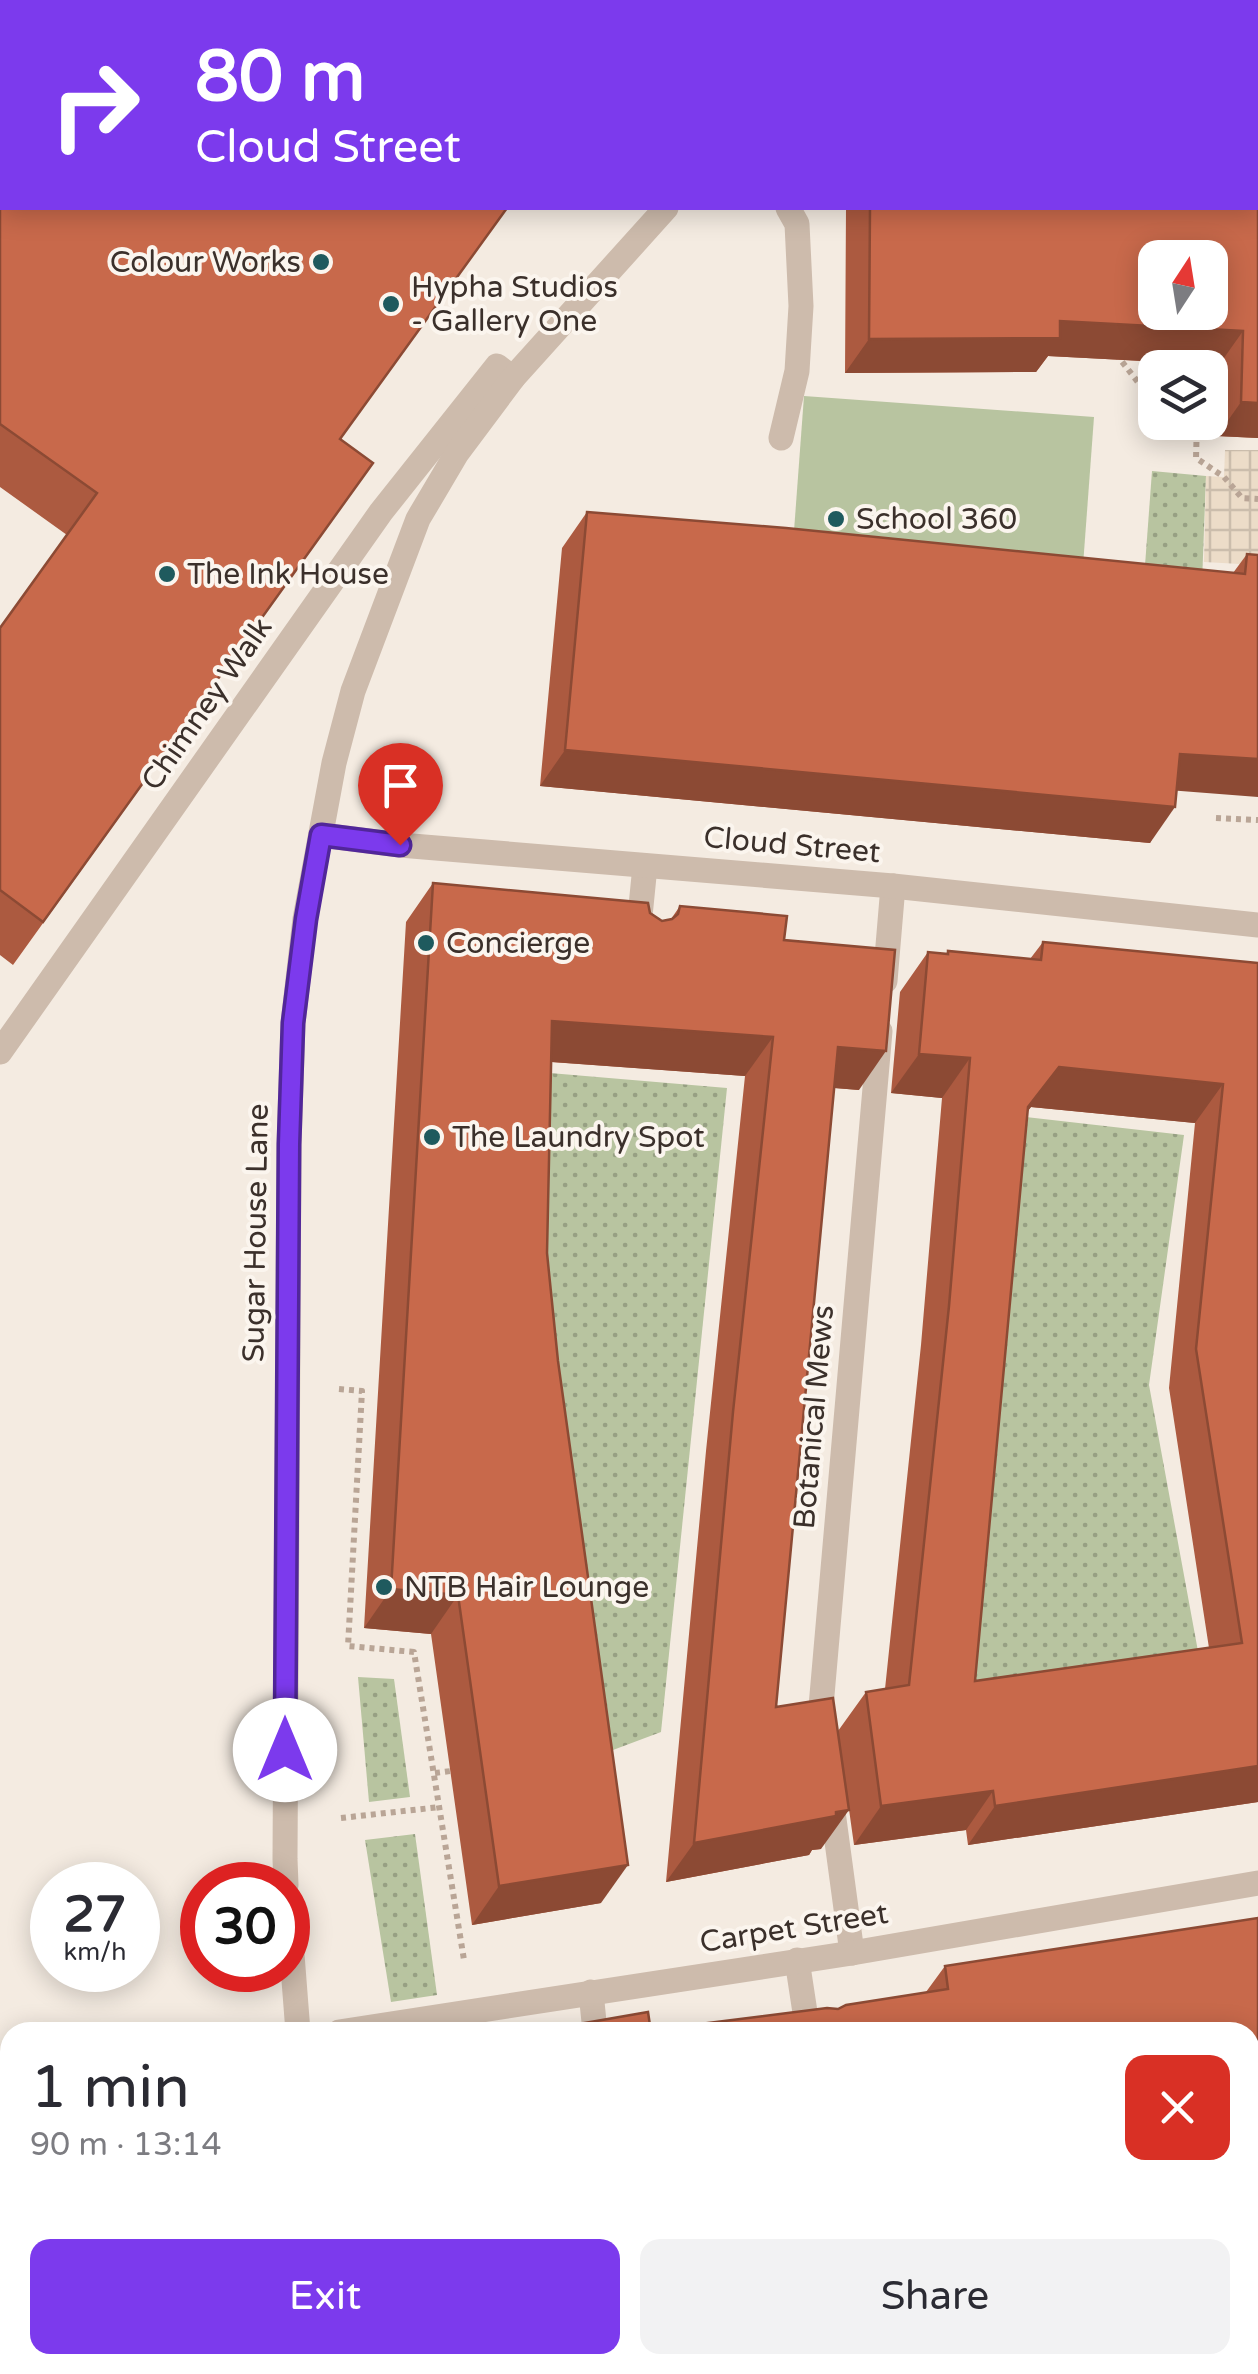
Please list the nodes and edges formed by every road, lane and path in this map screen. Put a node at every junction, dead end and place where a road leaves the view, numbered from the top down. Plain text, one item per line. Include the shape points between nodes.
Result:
1 (664, 210) edge
2 (789, 210) edge
3 (1114, 351) edge
4 (513, 378) junction
5 (1138, 382) edge
6 (781, 438) dead end
7 (1197, 440) edge
8 (1258, 499) edge
9 (1216, 818) dead end
10 (1258, 820) edge
11 (321, 835) junction
12 (644, 866) junction
13 (893, 886) junction
14 (1258, 925) edge
15 (637, 944) edge
16 (0, 1052) edge
17 (362, 1391) dead end
18 (450, 1770) dead end
19 (435, 1773) junction
20 (440, 1808) junction
21 (373, 1815) dead end
22 (286, 1862) edge
23 (1258, 1884) edge
24 (457, 1914) dead end
25 (852, 1953) junction
26 (797, 1960) junction
27 (295, 1992) edge
28 (591, 1992) junction
29 (297, 2022) edge
30 (402, 2022) edge
31 (594, 2022) edge
32 (806, 2022) edge

1 - 4 street, Sugar House Lane
2 - 6 street via 797,224 801,306 797,371
3 - 5 path
4 - 11 street, Sugar House Lane via 418,518 353,691
4 - 16 street, Chimney Walk via 497,366 381,512
7 - 8 path via 1196,458 1242,498
9 - 10 path
11 - 12 street, Cloud Street
11 - 22 street, Sugar House Lane via 295,1006 290,1092
12 - 13 street, Cloud Street
12 - 15 street
13 - 14 street, Cloud Street
13 - 25 street, Botanical Mews via 820,1718
17 - 19 path via 348,1646 414,1652
18 - 19 path
19 - 20 path
20 - 21 path
20 - 24 path
23 - 25 street, Carpet Street
25 - 26 street, Carpet Street
26 - 28 street, Carpet Street
26 - 32 street
27 - 29 street
28 - 30 street, Carpet Street
28 - 31 street

